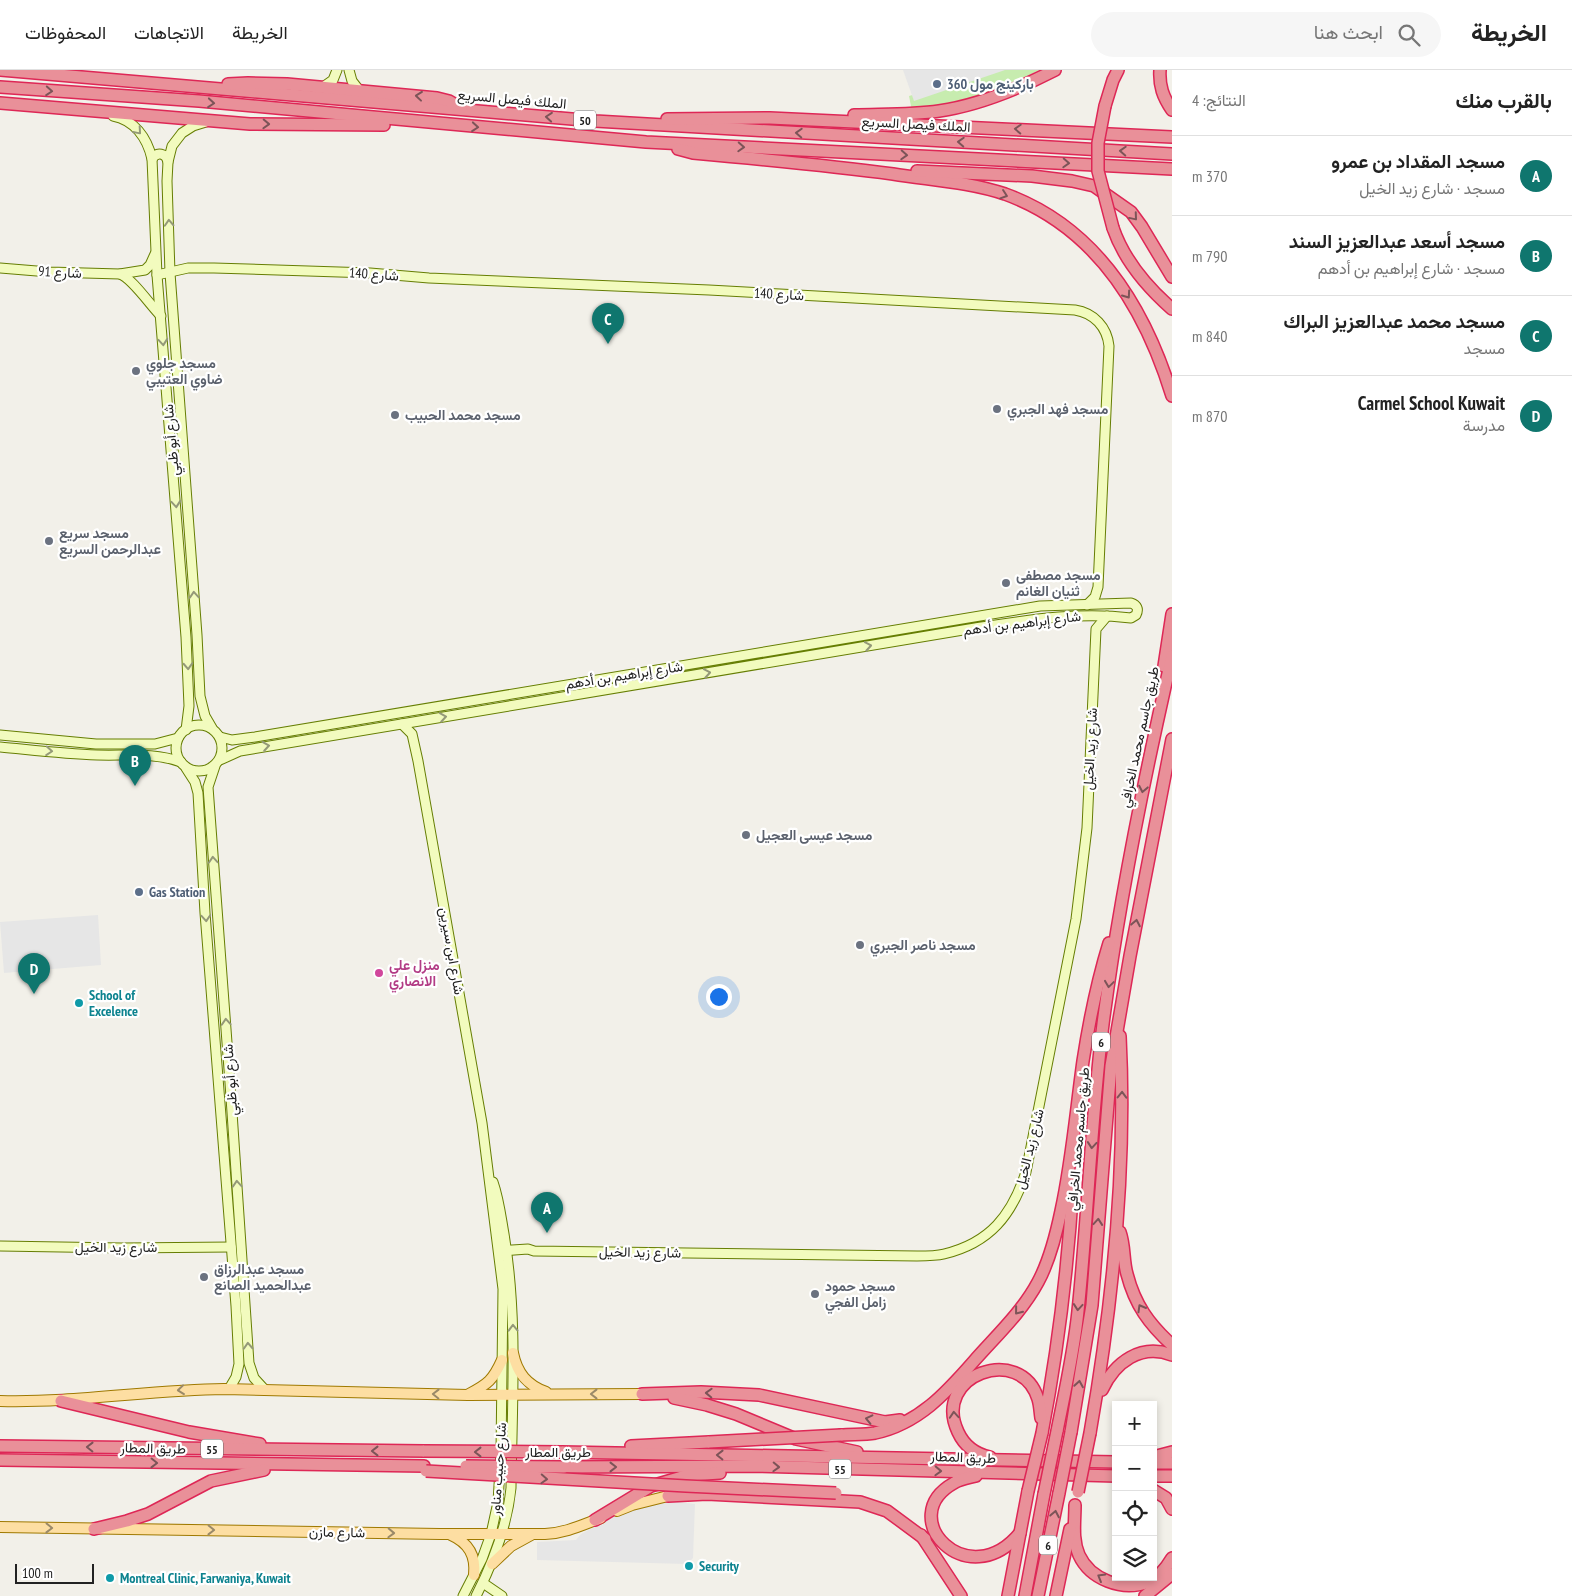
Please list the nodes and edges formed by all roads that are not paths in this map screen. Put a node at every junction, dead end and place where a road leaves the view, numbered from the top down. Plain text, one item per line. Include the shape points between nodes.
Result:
1 (0, 70) edge
2 (336, 70) edge
3 (349, 70) edge
4 (1055, 70) edge
5 (1118, 70) edge
6 (1160, 70) edge
7 (0, 87) edge
8 (207, 87) junction
9 (323, 87) junction
10 (359, 90) junction
11 (0, 103) edge
12 (78, 109) junction
13 (1172, 110) edge
14 (464, 111) junction
15 (770, 118) junction
16 (212, 121) junction
17 (595, 121) junction
18 (426, 123) junction
19 (1172, 137) edge
20 (646, 142) junction
21 (1172, 154) edge
22 (152, 159) junction
23 (168, 162) junction
24 (852, 168) junction
25 (1172, 168) edge
26 (156, 254) junction
27 (170, 255) junction
28 (0, 268) edge
29 (188, 268) junction
30 (170, 273) junction
31 (120, 274) junction
32 (157, 275) junction
33 (1172, 278) edge
34 (172, 299) junction
35 (1172, 309) edge
36 (161, 316) junction
37 (1172, 396) edge
38 (1098, 587) junction
39 (1108, 604) junction
40 (1087, 605) junction
41 (1172, 614) edge
42 (1087, 615) junction
43 (1107, 616) junction
44 (1096, 629) junction
45 (197, 635) junction
46 (186, 637) junction
47 (1172, 656) edge
48 (576, 683) junction
49 (558, 686) junction
50 (578, 695) junction
51 (560, 698) junction
52 (422, 720) junction
53 (402, 724) junction
54 (212, 728) junction
55 (186, 730) junction
56 (412, 734) junction
57 (0, 735) edge
58 (220, 737) junction
59 (178, 738) junction
60 (1172, 739) edge
61 (133, 745) junction
62 (0, 747) edge
63 (133, 755) junction
64 (1149, 758) junction
65 (217, 763) junction
66 (184, 765) junction
67 (1122, 897) junction
68 (1119, 1017) junction
69 (229, 1070) junction
70 (218, 1071) junction
71 (230, 1083) junction
72 (219, 1085) junction
73 (1076, 1116) junction
74 (1118, 1225) junction
75 (0, 1246) edge
76 (231, 1247) junction
77 (503, 1253) junction
78 (246, 1304) junction
79 (236, 1306) junction
80 (1172, 1345) edge
81 (513, 1353) junction
82 (1172, 1355) edge
83 (502, 1360) junction
84 (229, 1389) junction
85 (265, 1390) junction
86 (557, 1394) junction
87 (642, 1394) junction
88 (468, 1395) junction
89 (507, 1395) junction
90 (0, 1401) edge
91 (61, 1401) junction
92 (931, 1405) junction
93 (1095, 1405) junction
94 (1042, 1431) junction
95 (0, 1446) edge
96 (317, 1451) junction
97 (563, 1452) junction
98 (1172, 1452) edge
99 (1157, 1456) edge
100 (891, 1458) junction
101 (0, 1460) edge
102 (1013, 1461) junction
103 (1112, 1462) edge
104 (1157, 1463) edge
105 (1172, 1463) edge
106 (299, 1465) junction
107 (756, 1466) junction
108 (425, 1469) junction
109 (989, 1473) junction
110 (1157, 1476) edge
111 (1172, 1476) edge
112 (1112, 1477) edge
113 (1155, 1491) edge
114 (668, 1496) joint
115 (1076, 1505) junction
116 (1172, 1509) edge
117 (595, 1520) junction
118 (0, 1527) edge
119 (94, 1529) junction
120 (440, 1534) junction
121 (491, 1534) junction
122 (502, 1534) junction
123 (535, 1534) junction
124 (1020, 1534) junction
125 (925, 1539) junction
126 (1172, 1558) edge
127 (492, 1564) junction
128 (1172, 1574) edge
129 (474, 1575) junction
130 (483, 1584) junction
131 (478, 1595) edge
132 (464, 1596) edge
133 (502, 1596) edge
134 (961, 1596) edge
135 (1008, 1596) edge
136 (1025, 1596) edge
137 (1038, 1596) edge
138 (1056, 1596) edge
139 (1145, 1596) edge

1 - 8 highway, الملك فيصل السريع / 50
2 - 9 street via 333,80
3 - 10 street
4 - 15 highway via 998,96 939,111
5 - 35 highway, bridge via 1100,123 1098,171 1113,228 1124,254 1156,295
6 - 13 highway via 1160,87
7 -> 18 highway, 50
8 - 9 highway via 248,82
8 - 14 highway, الملك فيصل السريع / 50
9 - 10 highway
14 -> 10 highway via 437,98
11 - 12 highway
12 - 16 highway
12 -> 22 street, شارع أبو ظبي via 120,117 133,124 142,134
17 -> 14 highway, الملك فيصل السريع / 50
15 - 17 highway
19 -> 15 highway
16 -> 18 highway via 313,126
16 - 23 street, شارع أبو ظبي via 182,133 172,146
21 -> 17 highway, الملك فيصل السريع / 50
18 -> 20 highway, 50
20 - 24 highway via 693,153
20 -> 25 highway, 50
22 - 23 street via 154,155 161,154
22 - 26 street, شارع أبو ظبي
27 -> 23 street, شارع أبو ظبي
24 -> 33 highway via 1032,176 1094,186 1131,212
24 -> 37 highway via 965,184 1004,194 1062,225 1092,249 1131,300 1155,346
26 - 30 street via 160,264
26 - 31 street, شارع 91 via 145,270
26 - 32 street, شارع أبو ظبي
27 - 29 street via 176,263
27 - 30 street, شارع أبو ظبي
28 - 31 street, شارع 91
29 - 30 street, شارع 140
29 - 38 street, شارع 140 via 370,273 1084,312 1102,326 1109,346
30 - 32 street, شارع 140
30 - 34 street, شارع أبو ظبي
31 - 36 street via 130,279
32 - 34 street
32 - 36 street, شارع أبو ظبي
45 -> 34 street, شارع أبو ظبي
36 -> 46 street, شارع أبو ظبي
38 - 39 street
38 - 40 street, شارع 140 via 1095,597
39 - 40 street, شارع إبراهيم بن أدهم
39 - 43 street, شارع إبراهيم بن أدهم via 1131,603 1137,606 1138,612 1131,618
40 - 48 street, شارع إبراهيم بن أدهم via 1040,606
41 - 64 highway
42 - 43 street, شارع إبراهيم بن أدهم
42 - 44 street
50 -> 42 street, شارع إبراهيم بن أدهم via 1040,618
43 - 44 street
44 - 77 street, شارع زيد الخيل via 1086,828 1076,919 1026,1172 1010,1210 997,1226 965,1247 943,1254 917,1256 528,1249
45 - 46 street via 194,639
45 - 54 street, شارع أبو ظبي via 200,703
46 -> 55 street, شارع أبو ظبي via 189,706
47 - 64 highway, طريق جاسم محمد الخرافي / 6
48 - 49 street, شارع إبراهيم بن أدهم
48 - 50 street via 572,689
49 - 51 street via 562,690
49 - 58 street, شارع إبراهيم بن أدهم via 254,738 232,740
50 - 51 street, شارع إبراهيم بن أدهم
52 -> 51 street, شارع إبراهيم بن أدهم
52 - 53 street, شارع إبراهيم بن أدهم
52 - 56 street
53 - 56 street
65 -> 53 street, شارع إبراهيم بن أدهم via 240,751
54 - 55 street via 198,725
54 - 58 street
55 - 59 street
56 - 77 street, شارع ابن سيرين via 489,1169 497,1196
57 - 61 street
58 - 65 street via 223,747
59 - 61 street
59 - 66 street via 176,751
68 -> 60 highway, طريق جاسم محمد الخرافي / 6
61 - 63 street via 137,750
62 -> 63 street
63 - 66 street via 162,757
64 -> 67 highway, طريق جاسم محمد الخرافي / 6
65 - 66 street via 201,771
69 -> 65 street, شارع أبو ظبي via 208,787
66 -> 70 street, شارع أبو ظبي via 193,777 198,793
67 - 73 highway via 1091,1017
67 -> 136 highway, طريق جاسم محمد الخرافي / 6, bridge via 1103,1025 1078,1312
74 -> 68 highway via 1122,1074
137 -> 68 highway, طريق جاسم محمد الخرافي / 6, bridge via 1071,1432 1092,1305 1111,1066
69 - 70 street via 224,1074
69 - 71 street, شارع أبو ظبي
70 - 72 street, شارع أبو ظبي
71 - 72 street via 224,1081
78 -> 71 street, شارع أبو ظبي
72 - 76 street, شارع أبو ظبي
73 -> 92 highway via 1058,1226 1038,1282 1007,1325 951,1388
73 - 94 highway via 1070,1234
80 -> 74 highway via 1139,1308 1126,1273
74 - 93 highway
75 - 76 street, شارع زيد الخيل
76 - 79 street, شارع أبو ظبي
81 -> 77 street, شارع ابن سيرين via 512,1292
77 - 83 street, شارع ابن سيرين
78 - 79 street
85 -> 78 street, شارع أبو ظبي via 250,1369
79 - 84 street, شارع أبو ظبي via 239,1364
81 - 86 main road via 517,1368 526,1380 545,1392
81 - 89 street, شارع ابن سيرين
82 - 93 highway via 1139,1353 1127,1358 1112,1372
83 - 88 main road via 488,1383
83 - 89 street, شارع ابن سيرين
84 - 85 main road
84 -> 91 main road via 185,1389
88 -> 85 main road
87 -> 86 main road
86 - 89 main road
92 -> 87 highway via 897,1421 885,1422 759,1396 701,1392
87 - 100 highway via 721,1409 796,1439
88 - 89 main road
89 - 121 street, شارع حبيب مناور via 500,1484
89 - 122 street, شارع حبيب مناور via 511,1488
90 - 91 main road
91 - 96 highway via 223,1438
92 - 97 highway, bridge via 912,1419 873,1433
93 - 115 highway, bridge
102 -> 94 highway via 976,1453 961,1438 953,1415 956,1398 964,1385 973,1376 992,1370 1021,1376 1029,1382 1039,1400
94 - 124 highway, bridge
96 -> 95 highway, طريق المطار / 55
97 -> 96 highway, طريق المطار / 55, bridge
100 -> 97 highway, طريق المطار / 55
98 - 99 highway
100 - 102 highway, طريق المطار / 55
101 -> 106 highway, طريق المطار / 55
102 - 103 highway, طريق المطار / 55
104 - 105 highway
106 - 108 highway, طريق المطار / 55
106 - 119 highway via 211,1481 148,1514
108 -> 107 highway, طريق المطار / 55, bridge
107 -> 109 highway, طريق المطار / 55
107 - 117 highway via 689,1475 651,1486
108 -> 125 highway, bridge via 859,1494 898,1511
109 - 112 highway, طريق المطار / 55
109 - 124 highway via 954,1482 940,1495 931,1526 937,1544 953,1561 969,1566 986,1566 1006,1552
110 - 111 highway
113 - 116 highway via 1166,1498
114 - 117 main road, شارع مازن via 632,1505
114 - 125 highway via 708,1494 860,1502 887,1511
126 -> 115 highway via 1157,1577 1146,1583 1121,1585 1106,1581 1085,1566 1079,1554 1074,1541
115 - 138 highway
117 - 123 main road, شارع مازن via 557,1534
118 -> 119 main road, شارع مازن
119 -> 120 main road, شارع مازن
120 - 121 main road, شارع مازن
120 - 129 main road via 455,1537 468,1546 473,1555
121 - 122 main road, شارع مازن
121 - 129 street, شارع حبيب مناور
122 - 123 main road, شارع مازن
122 - 127 street, شارع حبيب مناور
123 - 127 main road via 511,1546
124 - 135 highway
125 - 134 highway
127 - 130 street, شارع حبيب مناور
128 - 139 highway
129 - 132 street, شارع حبيب مناور
130 - 131 street, شارع حبيب مناور
130 - 133 street

